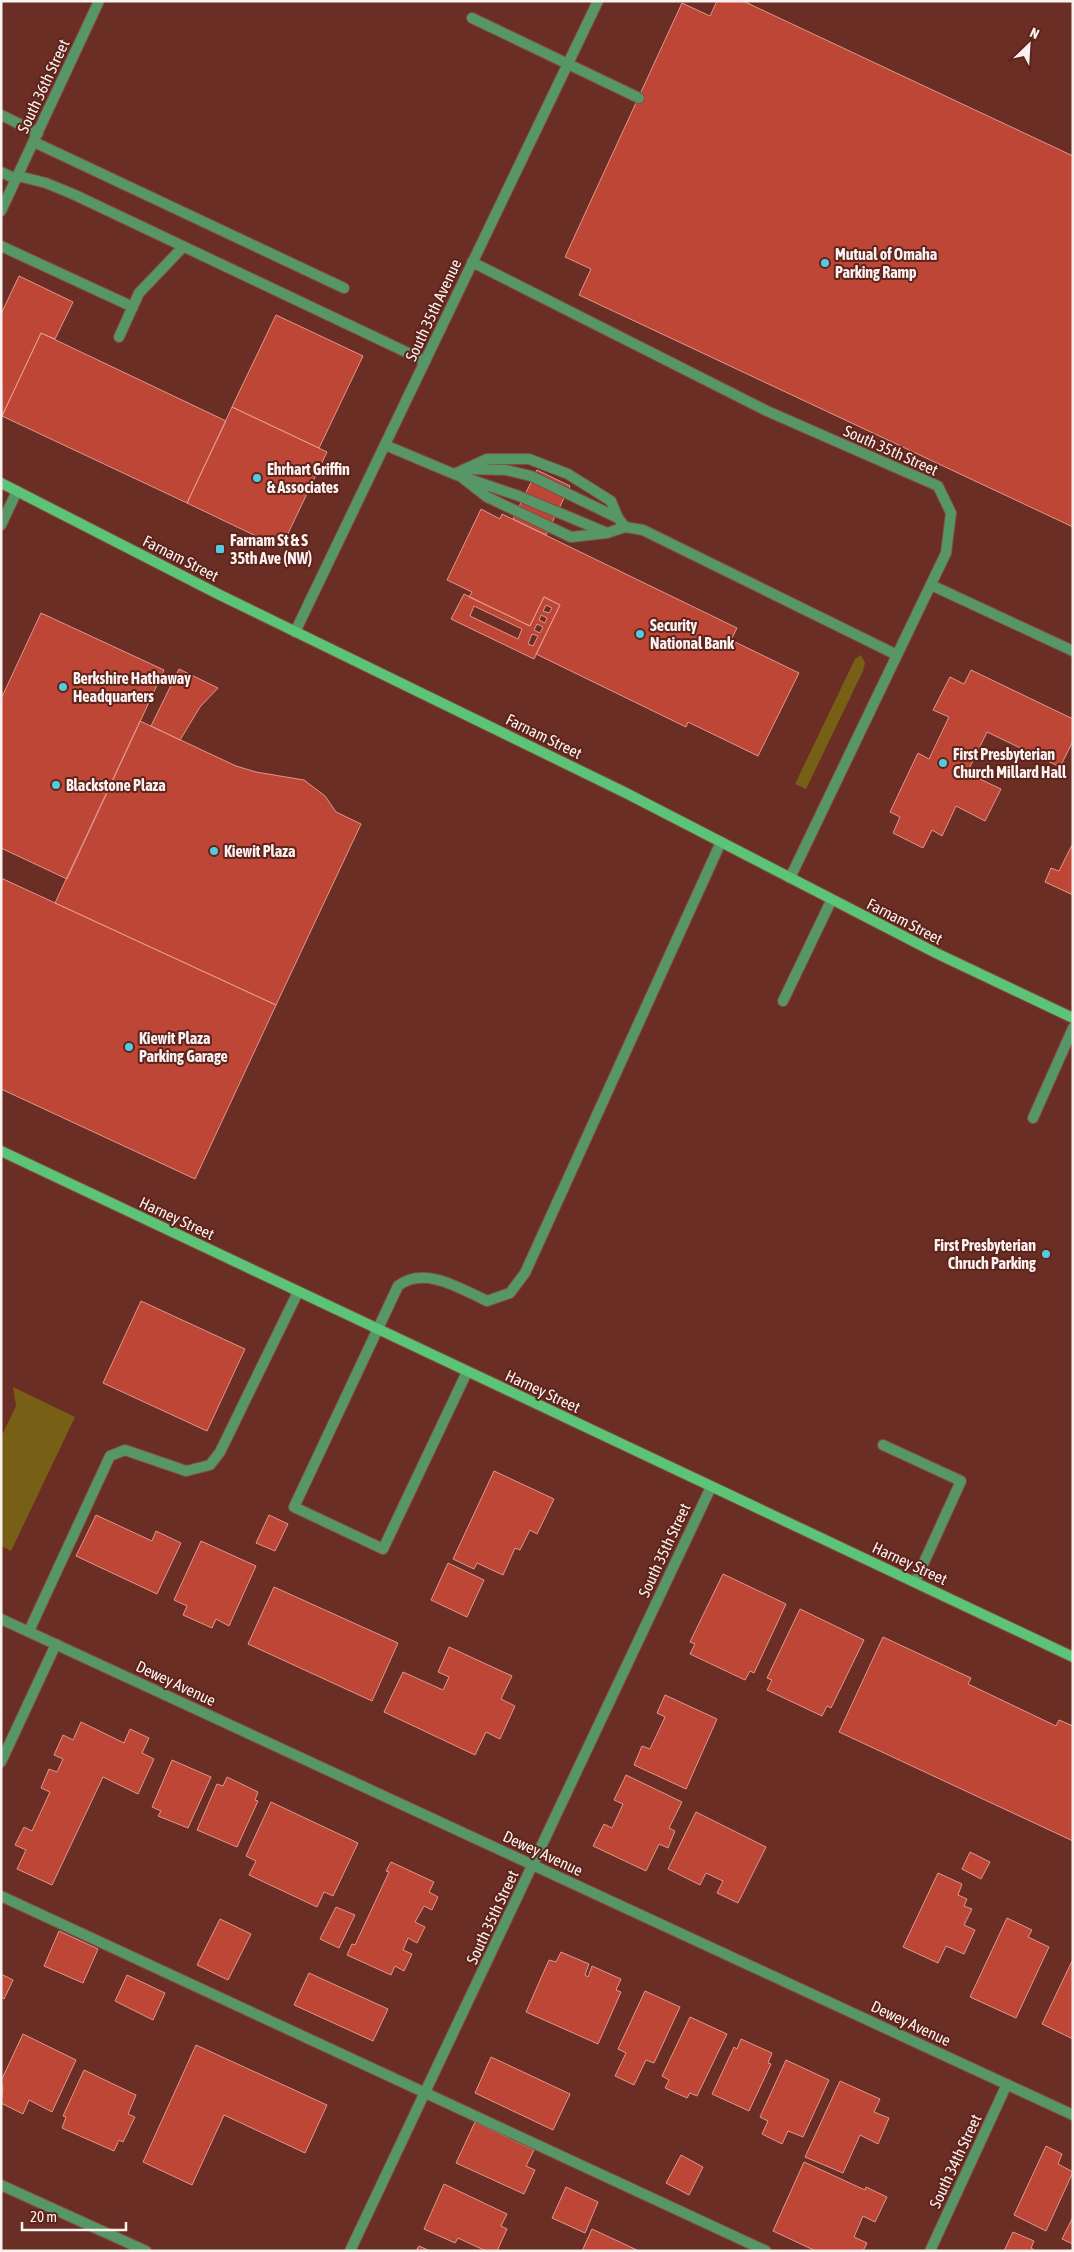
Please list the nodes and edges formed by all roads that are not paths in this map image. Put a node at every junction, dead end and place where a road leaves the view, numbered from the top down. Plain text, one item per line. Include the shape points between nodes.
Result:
1 (99, 1) edge
2 (598, 1) edge
3 (472, 18) dead end
4 (568, 64) junction
5 (639, 98) dead end
6 (1, 116) edge
7 (36, 137) junction
8 (1, 172) edge
9 (17, 178) junction
10 (1, 211) edge
11 (1, 246) edge
12 (183, 247) junction
13 (472, 262) junction
14 (344, 288) dead end
15 (133, 307) junction
16 (119, 337) dead end
17 (425, 361) junction
18 (385, 445) junction
19 (459, 473) junction
20 (1, 483) edge
21 (17, 491) junction
22 (618, 518) junction
23 (1, 525) edge
24 (625, 526) junction
25 (607, 533) junction
26 (930, 585) junction
27 (295, 632) junction
28 (1073, 651) edge
29 (897, 655) junction
30 (721, 842) junction
31 (790, 878) junction
32 (831, 901) junction
33 (783, 1001) dead end
34 (1073, 1018) edge
35 (1073, 1028) edge
36 (1032, 1118) dead end
37 (1, 1151) edge
38 (298, 1292) junction
39 (378, 1329) junction
40 (467, 1372) junction
41 (883, 1445) dead end
42 (711, 1487) junction
43 (914, 1582) junction
44 (1, 1619) edge
45 (28, 1631) junction
46 (56, 1644) junction
47 (1073, 1657) edge
48 (1, 1762) edge
49 (533, 1865) junction
50 (1, 1896) edge
51 (1007, 2084) junction
52 (424, 2094) junction
53 (1073, 2115) edge
54 (1, 2184) edge
55 (146, 2251) edge
56 (350, 2251) edge
57 (766, 2251) edge
58 (930, 2251) edge

1 - 7 street, South 36th Street
2 - 4 street, South 35th Avenue
3 - 4 street
4 - 5 street
4 - 13 street, South 35th Avenue
6 - 7 street
7 - 9 street, South 36th Street
7 - 14 street
8 - 9 street
9 - 10 street, South 36th Street
9 - 12 street via 46,183 75,195
11 - 15 street
12 - 15 street via 139,293
12 - 17 street
13 - 17 street, South 35th Avenue
13 - 26 street, South 35th Street via 767,410 938,486 951,512 946,553
15 - 16 street
17 - 18 street, South 35th Avenue
18 - 19 street
18 - 27 street, South 35th Avenue
19 - 22 street via 506,470 530,476
19 - 22 street via 486,459 529,459 568,474 611,501
19 - 25 street
19 - 25 street via 487,497 571,537
20 - 21 main road, Farnam Street
21 - 23 street
21 - 27 main road, Farnam Street
22 - 24 street
24 - 25 street
24 - 29 street via 643,530
26 - 28 street
26 - 29 street, South 35th Street
27 - 30 main road, Farnam Street via 626,792
29 - 31 street, South 35th Street
30 - 31 main road, Farnam Street
30 - 39 street via 525,1273 510,1292 487,1301 450,1284 425,1277 413,1278 398,1286
31 - 32 main road, Farnam Street
32 - 33 street
32 - 34 main road, Farnam Street
35 - 36 street
37 - 38 main road, Harney Street
38 - 39 main road, Harney Street
38 - 45 street via 220,1452 210,1465 186,1471 125,1450 110,1456
39 - 40 main road, Harney Street
39 - 40 street via 294,1507 383,1549
40 - 42 main road, Harney Street
41 - 43 street via 961,1480
42 - 43 main road, Harney Street
42 - 49 street, South 35th Street
43 - 47 main road, Harney Street
44 - 45 street, Dewey Avenue
45 - 46 street, Dewey Avenue
46 - 48 street
46 - 49 street, Dewey Avenue
49 - 51 street, Dewey Avenue
49 - 52 street, South 35th Street
50 - 52 street
51 - 53 street, Dewey Avenue
51 - 58 street, South 34th Street
52 - 56 street, South 35th Street
52 - 57 street
54 - 55 street

